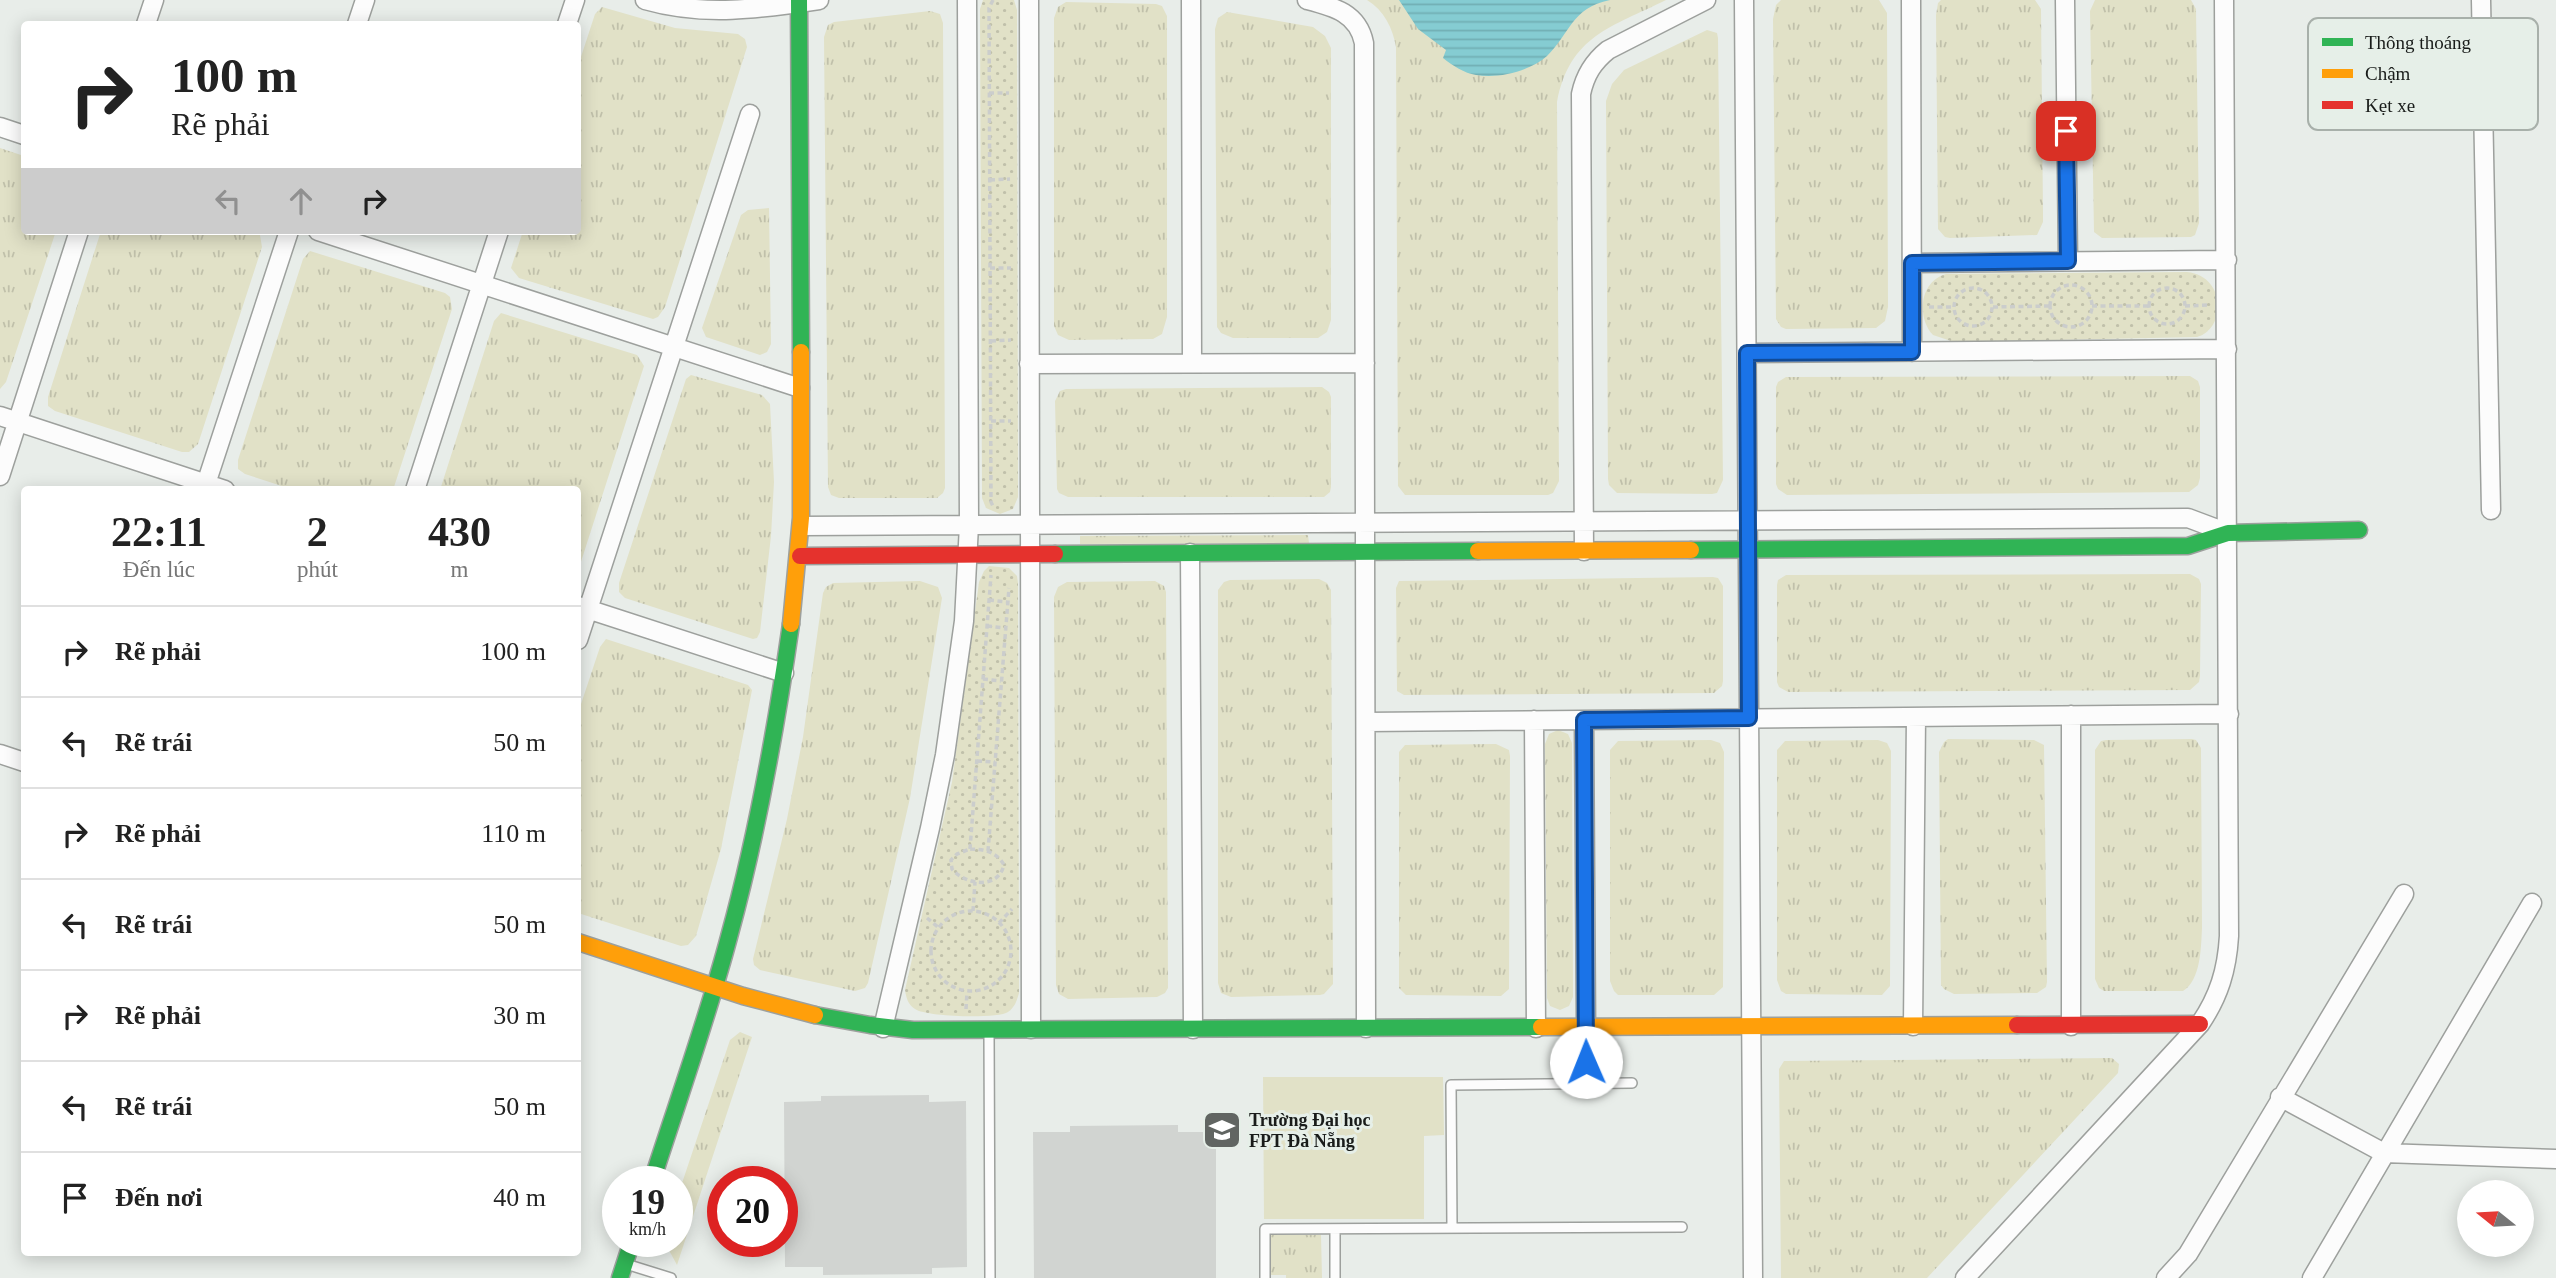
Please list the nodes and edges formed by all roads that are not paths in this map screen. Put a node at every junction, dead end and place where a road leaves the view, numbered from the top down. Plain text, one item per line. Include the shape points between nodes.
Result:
1 (154, 0) edge
2 (365, 0) edge
3 (575, 0) edge
4 (645, 0) edge
5 (819, 0) edge
6 (967, 0) edge
7 (1029, 0) edge
8 (1191, 0) edge
9 (1307, 0) edge
10 (1706, 0) edge
11 (1744, 0) edge
12 (1911, 0) edge
13 (2065, 0) edge
14 (2224, 0) edge
15 (2481, 0) edge
16 (799, 2) edge
17 (2481, 18) edge
18 (147, 21) edge
19 (357, 21) edge
20 (568, 21) edge
21 (750, 114) dead end
22 (0, 127) edge
23 (2484, 130) edge
24 (21, 134) edge
25 (78, 235) edge
26 (288, 235) edge
27 (330, 235) edge
28 (498, 235) edge
29 (2227, 260) junction
30 (2068, 261) junction
31 (1912, 263) junction
32 (482, 284) junction
33 (673, 347) junction
34 (2227, 349) junction
35 (1912, 352) junction
36 (1747, 353) junction
37 (1192, 363) junction
38 (1365, 363) junction
39 (1029, 364) junction
40 (800, 388) junction
41 (0, 416) edge
42 (18, 422) junction
43 (0, 476) edge
44 (202, 486) edge
45 (205, 486) edge
46 (416, 486) edge
47 (2491, 510) dead end
48 (1584, 521) junction
49 (1748, 521) junction
50 (1365, 523) junction
51 (969, 525) junction
52 (1030, 525) junction
53 (802, 526) junction
54 (2359, 530) dead end
55 (2228, 533) junction
56 (1748, 549) junction
57 (1584, 551) junction
58 (1365, 552) junction
59 (1190, 553) junction
60 (1030, 554) junction
61 (968, 555) junction
62 (800, 556) junction
63 (583, 607) edge
64 (783, 673) junction
65 (2228, 714) junction
66 (2071, 715) junction
67 (1916, 717) junction
68 (1749, 718) junction
69 (1534, 720) junction
70 (1584, 720) junction
71 (1366, 722) junction
72 (0, 754) edge
73 (21, 761) edge
74 (2404, 894) dead end
75 (2532, 903) dead end
76 (581, 943) edge
77 (715, 987) junction
78 (2200, 1024) junction
79 (1913, 1026) junction
80 (2071, 1026) junction
81 (1536, 1027) junction
82 (1751, 1027) junction
83 (883, 1028) junction
84 (1366, 1028) junction
85 (1586, 1028) junction
86 (1194, 1029) junction
87 (989, 1030) junction
88 (1031, 1030) junction
89 (1632, 1083) dead end
90 (1587, 1084) junction
91 (2280, 1097) junction
92 (2384, 1153) junction
93 (2556, 1159) edge
94 (657, 1166) edge
95 (1682, 1227) dead end
96 (1452, 1228) junction
97 (1335, 1229) junction
98 (622, 1271) edge
99 (671, 1278) edge
100 (990, 1278) edge
101 (1265, 1278) edge
102 (1335, 1278) edge
103 (1753, 1278) edge
104 (1965, 1278) edge
105 (2166, 1278) edge
106 (2312, 1278) edge

1 - 18 street
2 - 19 street
3 - 20 street
4 - 16 street via 718,11
5 - 16 street
6 - 51 street
7 - 39 street
8 - 37 street
9 - 38 street via 1354,19 1364,43
10 - 48 street via 1608,50 1583,81
11 - 36 street
12 - 31 street
13 - 30 street
14 - 29 street
15 - 17 street
16 - 40 street
21 - 33 street
22 - 24 street
23 - 47 street
25 - 42 street
26 - 45 street
27 - 32 street
28 - 32 street
29 - 30 street
29 - 34 street
30 - 31 street
31 - 35 street
32 - 33 street
32 - 46 street
33 - 40 street
33 - 63 street
34 - 35 street
34 - 55 street
35 - 36 street
36 - 49 street
37 - 38 street
37 - 39 street
38 - 50 street
39 - 52 street
40 - 53 street
41 - 42 street
42 - 43 street
42 - 44 street
48 - 49 street
48 - 50 street
48 - 57 street
49 - 55 street via 2188,518
49 - 56 street
50 - 52 street
50 - 58 street
51 - 52 street
51 - 53 street
51 - 61 street
52 - 60 street
53 - 62 street
54 - 55 street
55 - 56 street via 2188,546
55 - 65 street
56 - 57 street
56 - 68 street
57 - 58 street
58 - 59 street
58 - 71 street
59 - 60 street
59 - 86 street
60 - 61 street
60 - 88 street
61 - 62 street
61 - 83 street via 964,621 945,755
62 - 64 street
63 - 64 street
64 - 77 street via 746,873
65 - 66 street
65 - 78 street via 2228,956 2218,993
66 - 67 street
66 - 80 street
67 - 68 street
67 - 79 street
68 - 70 street
68 - 82 street
69 - 70 street
69 - 71 street
69 - 81 street
70 - 85 street
71 - 84 street
72 - 73 street
74 - 91 street
75 - 92 street
76 - 77 street
77 - 83 street via 796,1012
77 - 94 street
78 - 80 street
78 - 104 street
79 - 80 street
79 - 82 street
81 - 84 street
81 - 85 street
82 - 85 street
82 - 103 street
83 - 87 street
84 - 86 street
85 - 90 lane
86 - 88 street
87 - 88 street
87 - 100 lane
89 - 90 lane
90 - 96 lane via 1451,1085
91 - 92 street
91 - 105 street via 2188,1254
92 - 93 street
92 - 106 street
95 - 96 lane
96 - 97 lane
97 - 101 lane via 1265,1229
97 - 102 lane
98 - 99 lane

